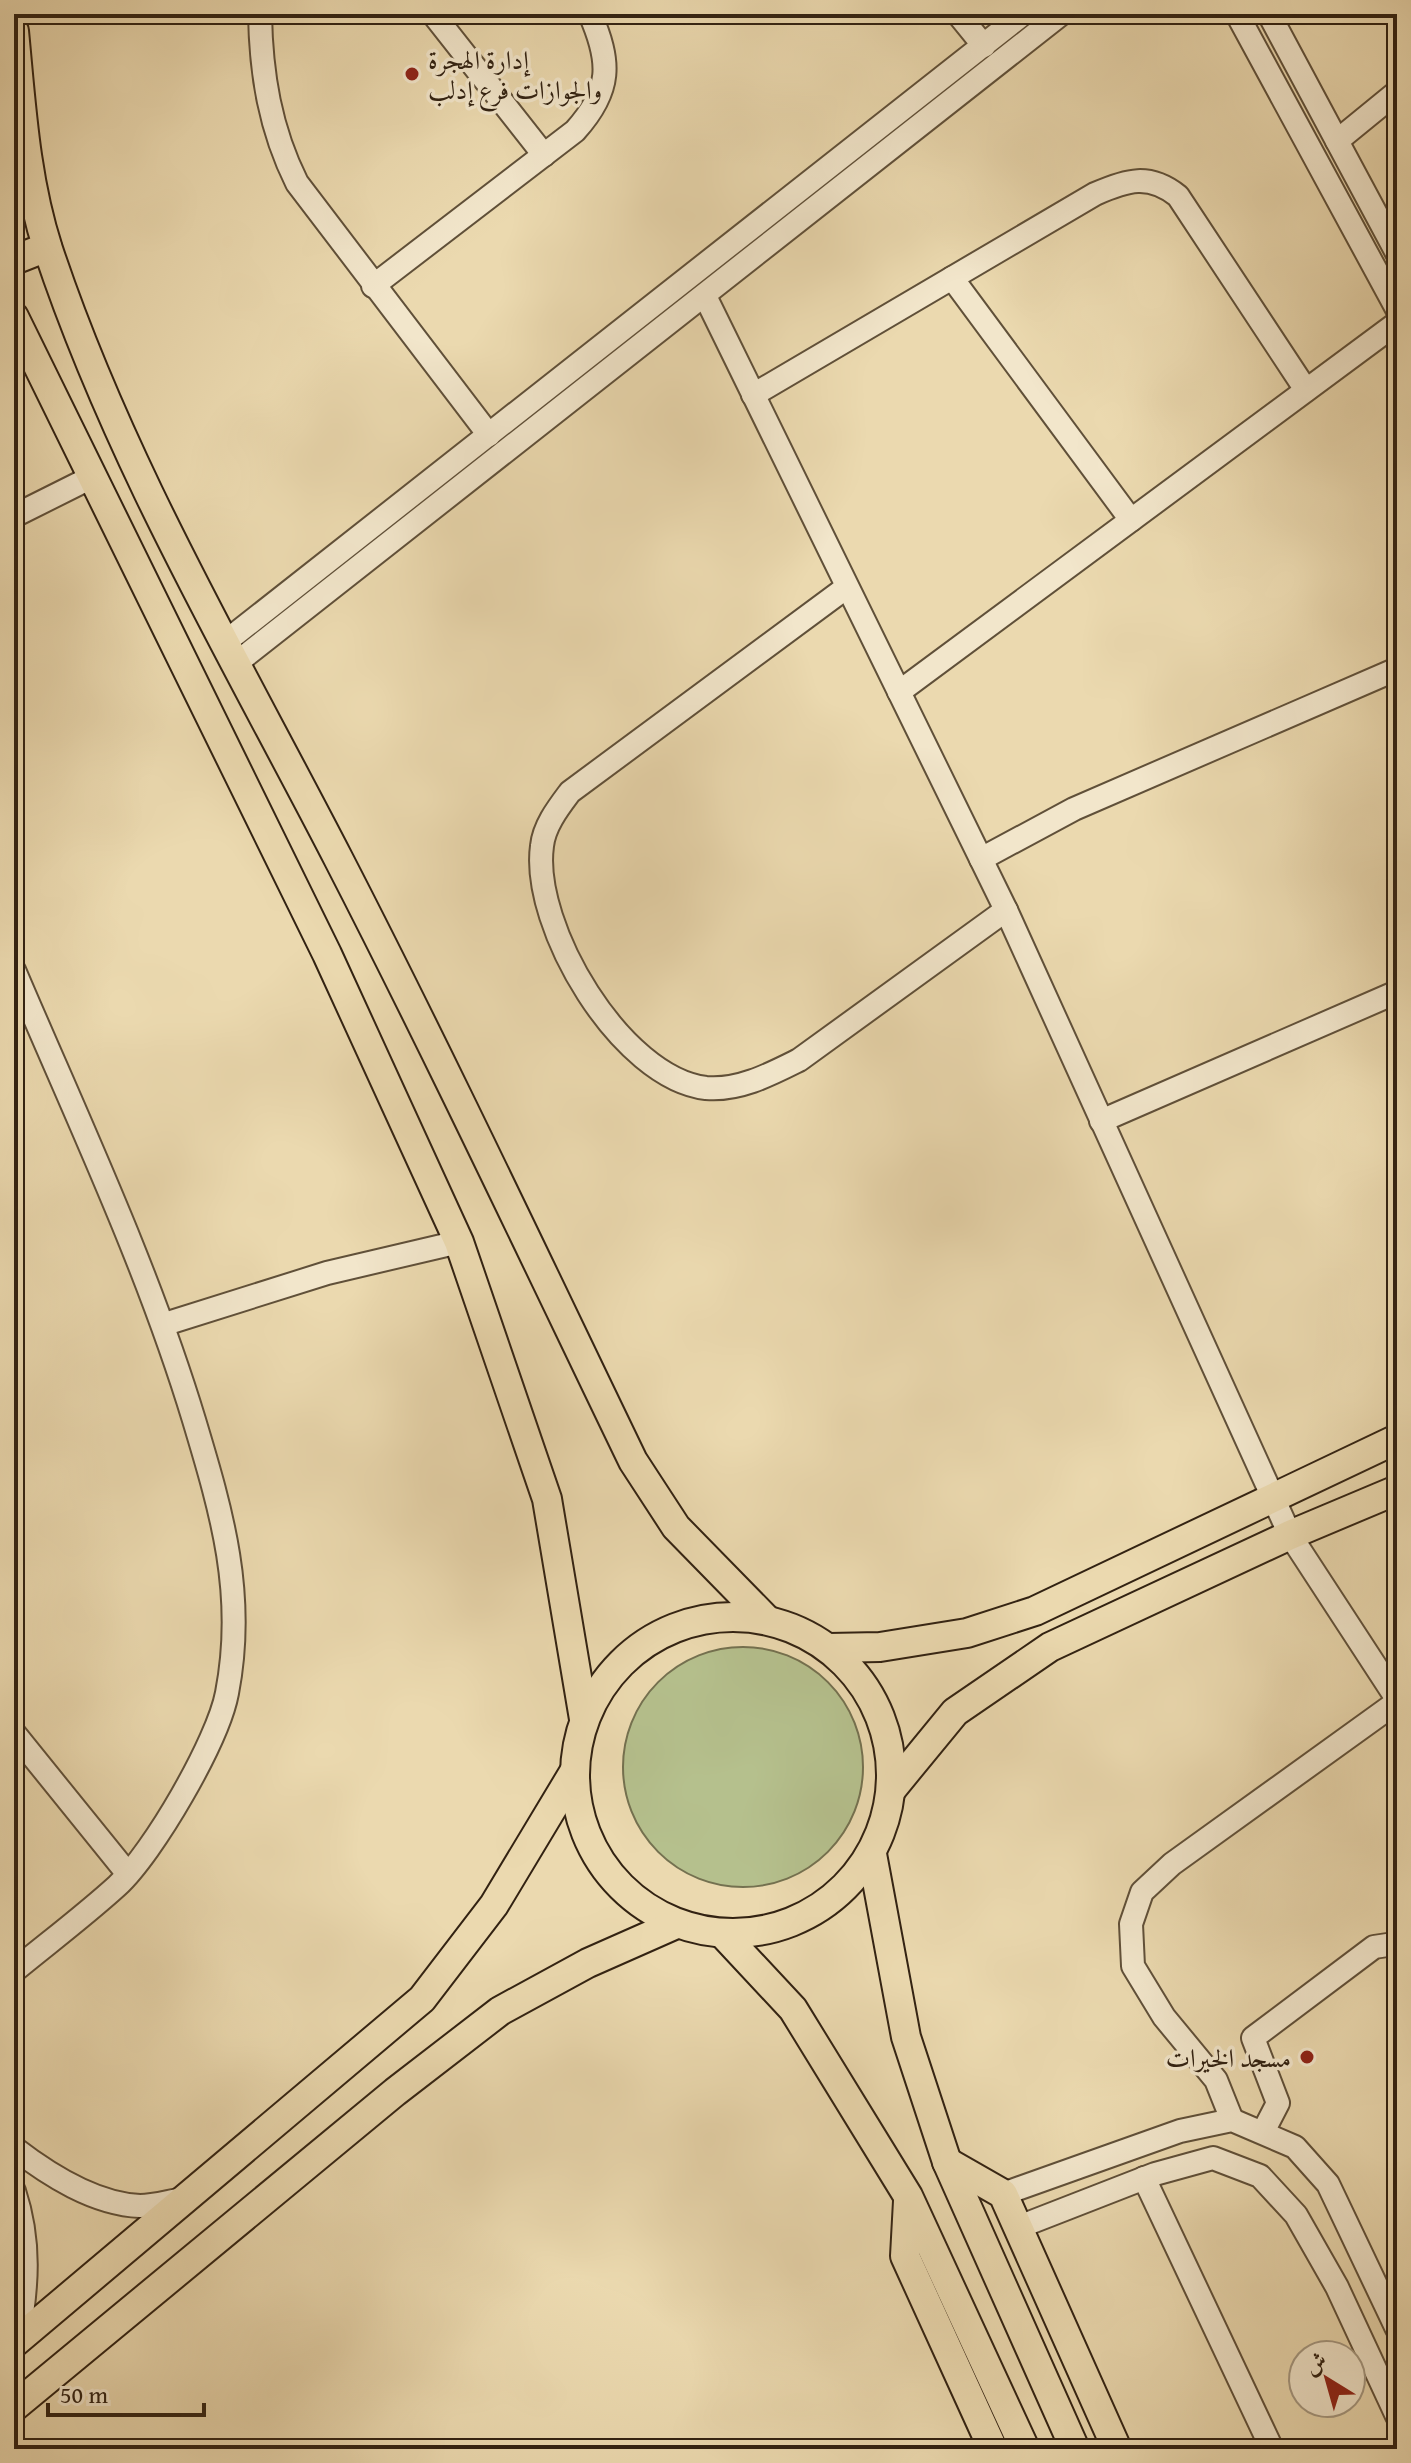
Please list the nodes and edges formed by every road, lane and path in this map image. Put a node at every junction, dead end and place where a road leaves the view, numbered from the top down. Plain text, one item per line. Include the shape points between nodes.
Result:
1 (260, 14) edge
2 (433, 14) edge
3 (590, 14) edge
4 (958, 14) edge
5 (1023, 14) edge
6 (1061, 14) edge
7 (1237, 14) edge
8 (1269, 14) edge
9 (14, 31) edge
10 (984, 46) junction
11 (1397, 92) edge
12 (1337, 141) junction
13 (544, 155) junction
14 (47, 247) junction
15 (1397, 253) edge
16 (14, 260) edge
17 (952, 278) junction
18 (373, 286) junction
19 (705, 296) junction
20 (1397, 309) edge
21 (14, 317) edge
22 (1397, 323) edge
23 (1306, 390) junction
24 (753, 395) junction
25 (489, 435) junction
26 (94, 476) junction
27 (14, 516) edge
28 (1131, 520) junction
29 (847, 587) junction
30 (230, 653) junction
31 (1397, 669) edge
32 (899, 692) junction
33 (981, 859) junction
34 (1006, 910) junction
35 (14, 970) edge
36 (1397, 992) edge
37 (20, 999) edge
38 (1101, 1121) junction
39 (459, 1242) junction
40 (165, 1324) junction
41 (1397, 1439) edge
42 (1397, 1490) edge
43 (1272, 1497) junction
44 (1290, 1535) junction
45 (767, 1620) junction
46 (829, 1648) junction
47 (1397, 1700) edge
48 (584, 1719) junction
49 (14, 1733) edge
50 (574, 1772) junction
51 (891, 1790) junction
52 (872, 1854) junction
53 (128, 1874) junction
54 (674, 1925) junction
55 (723, 1934) junction
56 (1397, 1950) edge
57 (14, 1971) edge
58 (1232, 2120) junction
59 (1263, 2132) junction
60 (14, 2148) edge
61 (947, 2162) junction
62 (1144, 2178) junction
63 (14, 2191) edge
64 (1003, 2194) junction
65 (908, 2196) junction
66 (184, 2199) junction
67 (1019, 2227) junction
68 (1390, 2294) edge
69 (1397, 2329) edge
70 (16, 2341) edge
71 (14, 2407) edge
72 (1397, 2416) edge
73 (993, 2449) edge
74 (1025, 2449) edge
75 (1075, 2449) edge
76 (1117, 2449) edge
77 (1272, 2449) edge

1 - 18 street via 261,57 278,145 311,205
2 - 13 street
3 - 13 street via 606,64 601,93 575,131
4 - 10 street
5 - 10 street
6 - 19 street
7 - 20 street
8 - 12 street
9 - 14 main road via 27,158
10 - 25 street
11 - 12 street
12 - 15 street
13 - 18 street
14 - 16 main road
14 - 30 main road via 125,446
17 - 23 street via 1095,194 1146,179 1163,184 1178,196
17 - 24 street
17 - 28 street
18 - 25 street
19 - 24 street
19 - 30 street
21 - 26 main road
22 - 23 street
23 - 28 street
24 - 29 street
25 - 30 street
26 - 27 street
26 - 39 main road via 327,954
28 - 32 street
29 - 32 street
29 - 34 street via 570,792 542,843 540,876 569,956 591,997 650,1065 707,1088 738,1085 799,1060
30 - 45 main road via 398,974 633,1461 676,1527
31 - 33 street via 1074,809
32 - 33 street
33 - 34 street
34 - 38 street
35 - 37 street
36 - 38 street
37 - 40 street
38 - 43 street
39 - 40 street via 327,1273
39 - 48 main road via 547,1499
40 - 53 street via 225,1523 235,1615 227,1695 205,1749 187,1787
41 - 43 main road
42 - 44 main road
43 - 44 street
43 - 46 main road via 1035,1611 967,1633 880,1647
44 - 47 street
44 - 51 main road via 1050,1647 955,1712
45 - 46 main road
45 - 48 main road via 700,1620 661,1634 616,1668
46 - 51 main road via 870,1694 888,1740
47 - 58 street via 1172,1864 1142,1892 1131,1924 1133,1966 1164,2017 1216,2080
48 - 50 main road
49 - 53 street
50 - 54 main road via 578,1813 601,1864 640,1905
50 - 66 main road via 494,1905 422,1999
51 - 52 main road
52 - 55 main road via 822,1907 769,1930
52 - 61 main road via 906,2037
53 - 57 street
54 - 55 main road
54 - 71 main road via 588,1963 500,2011
55 - 65 main road via 793,2009
56 - 59 street via 1394,1944 1374,1947 1253,2038 1278,2103
58 - 59 street
58 - 64 street via 1180,2131
59 - 68 street via 1295,2147 1328,2184
60 - 66 street via 83,2191 123,2203 142,2206
61 - 64 main road
61 - 75 main road
62 - 67 street
62 - 72 street via 1213,2158 1260,2176 1296,2215
62 - 77 street
63 - 70 street via 23,2218 28,2281
64 - 67 main road
65 - 73 main road via 905,2256
65 - 74 main road
66 - 70 main road
67 - 76 main road
68 - 69 street

